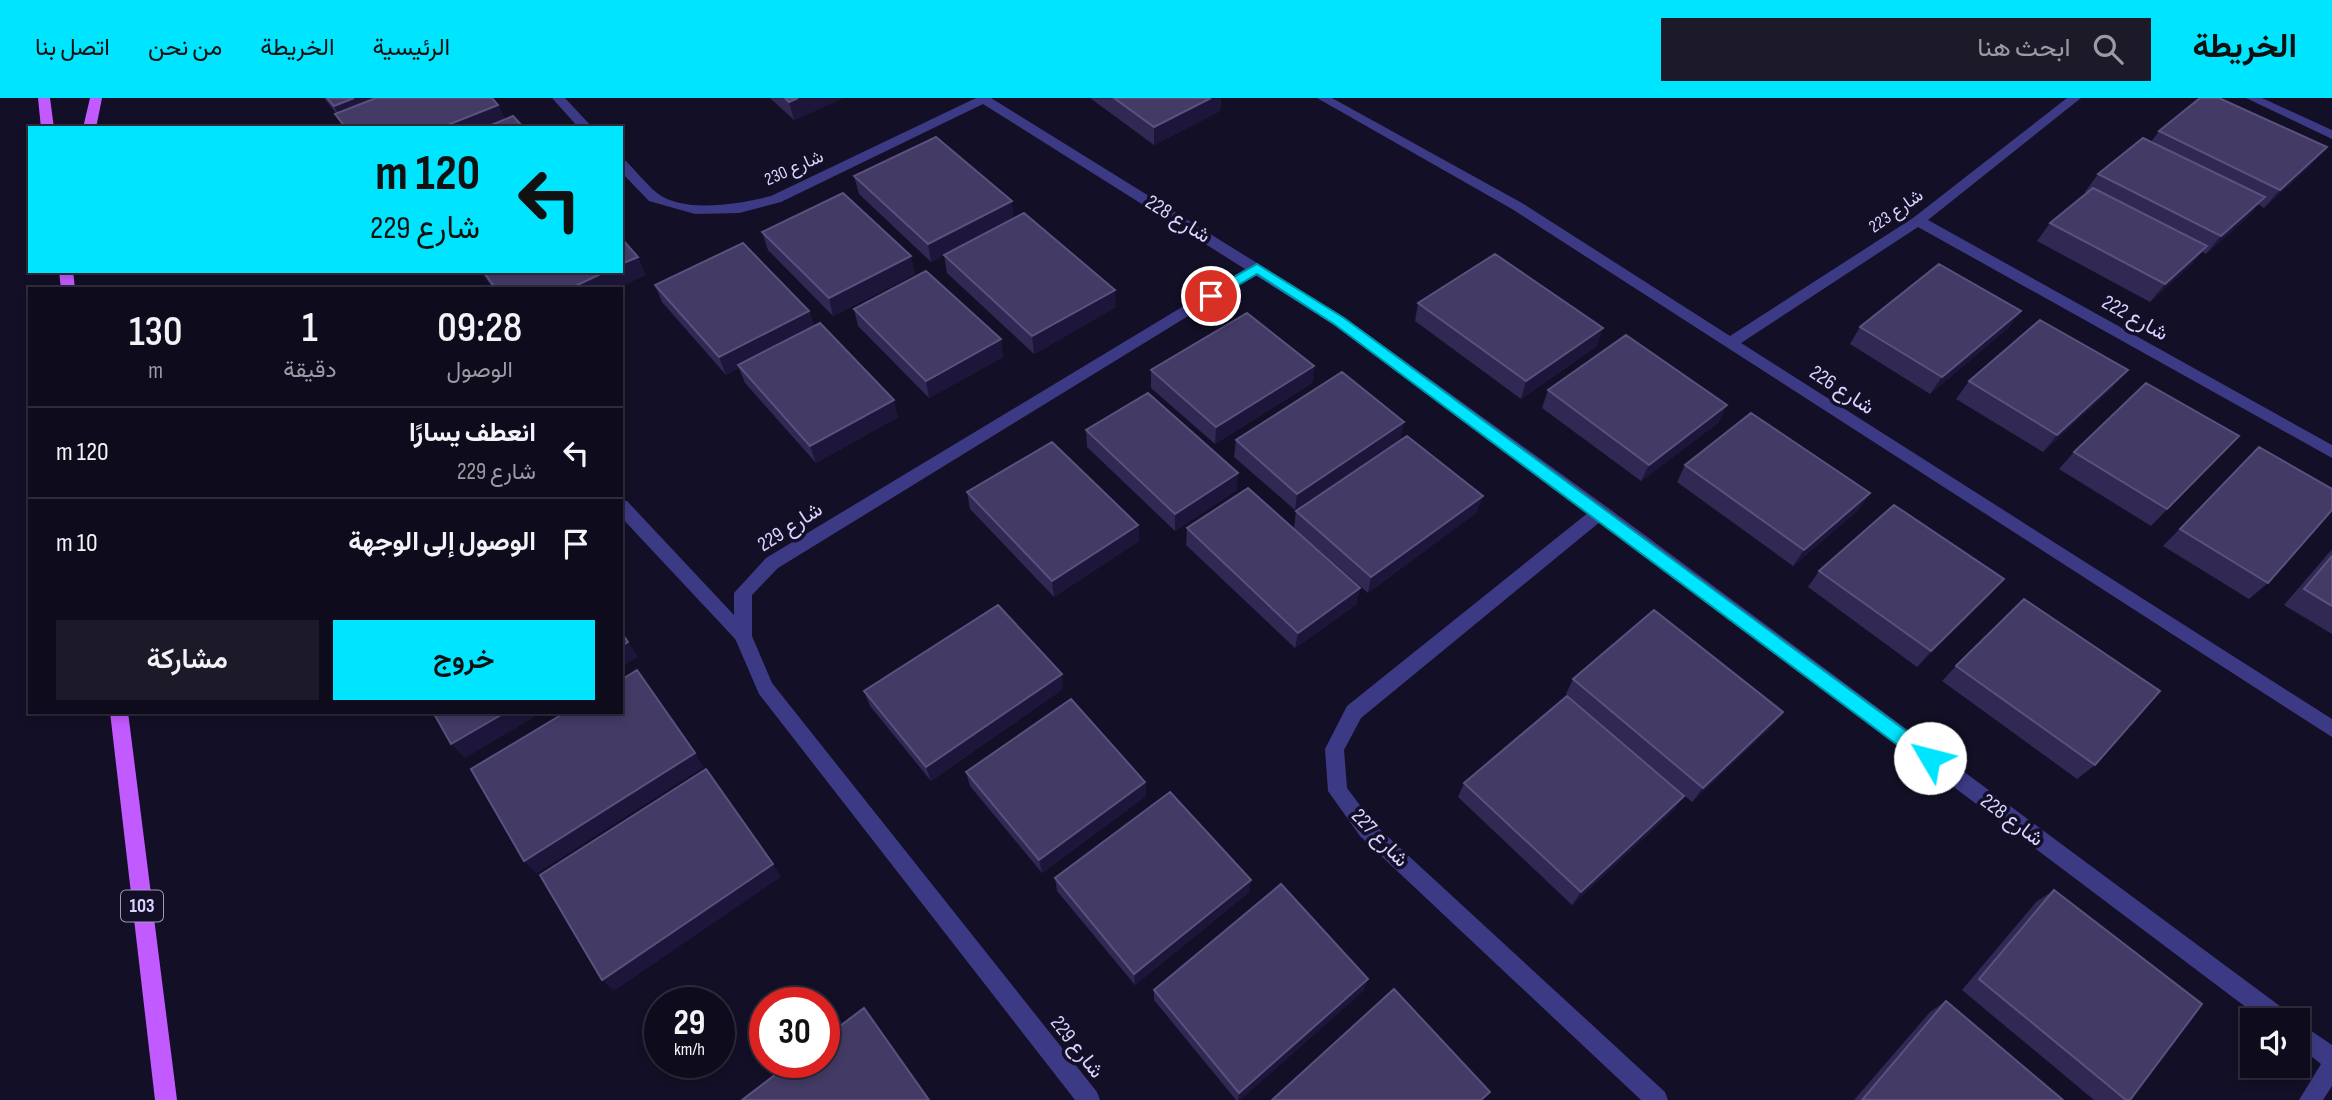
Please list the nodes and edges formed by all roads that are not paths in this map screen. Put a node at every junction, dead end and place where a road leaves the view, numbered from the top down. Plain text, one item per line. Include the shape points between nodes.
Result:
1 (44, 98) edge
2 (96, 98) edge
3 (558, 98) edge
4 (1323, 98) edge
5 (2075, 98) edge
6 (2252, 98) edge
7 (983, 99) edge
8 (48, 126) edge
9 (89, 126) edge
10 (585, 126) edge
11 (2332, 135) edge
12 (623, 166) edge
13 (1918, 221) junction
14 (1257, 268) junction
15 (1730, 343) junction
16 (2332, 452) edge
17 (623, 508) edge
18 (1601, 512) junction
19 (743, 636) junction
20 (119, 714) edge
21 (2332, 729) edge
22 (2264, 1008) edge
23 (2310, 1043) edge
24 (2332, 1059) edge
25 (2332, 1066) edge
26 (166, 1100) edge
27 (1090, 1100) edge
28 (1657, 1100) edge
29 (2310, 1100) edge

1 - 8 main road
2 - 9 main road
3 - 10 street
4 - 15 street, شارع 226 via 1517,206
5 - 13 street, شارع 223
6 - 11 street
7 - 12 street, شارع 230 via 776,198 739,209 695,211 654,198
7 - 14 street, شارع 228
13 - 15 street, شارع 223
13 - 16 street, شارع 222
14 - 18 street, شارع 228 via 1339,321
14 - 19 street, شارع 229 via 772,563 743,593
15 - 21 street, شارع 226
17 - 19 street
18 - 22 street, شارع 228
18 - 28 street, شارع 227 via 1354,712 1334,748 1338,791 1367,830
19 - 27 street, شارع 229 via 765,688
20 - 26 main road, 103
23 - 24 street
25 - 29 street

